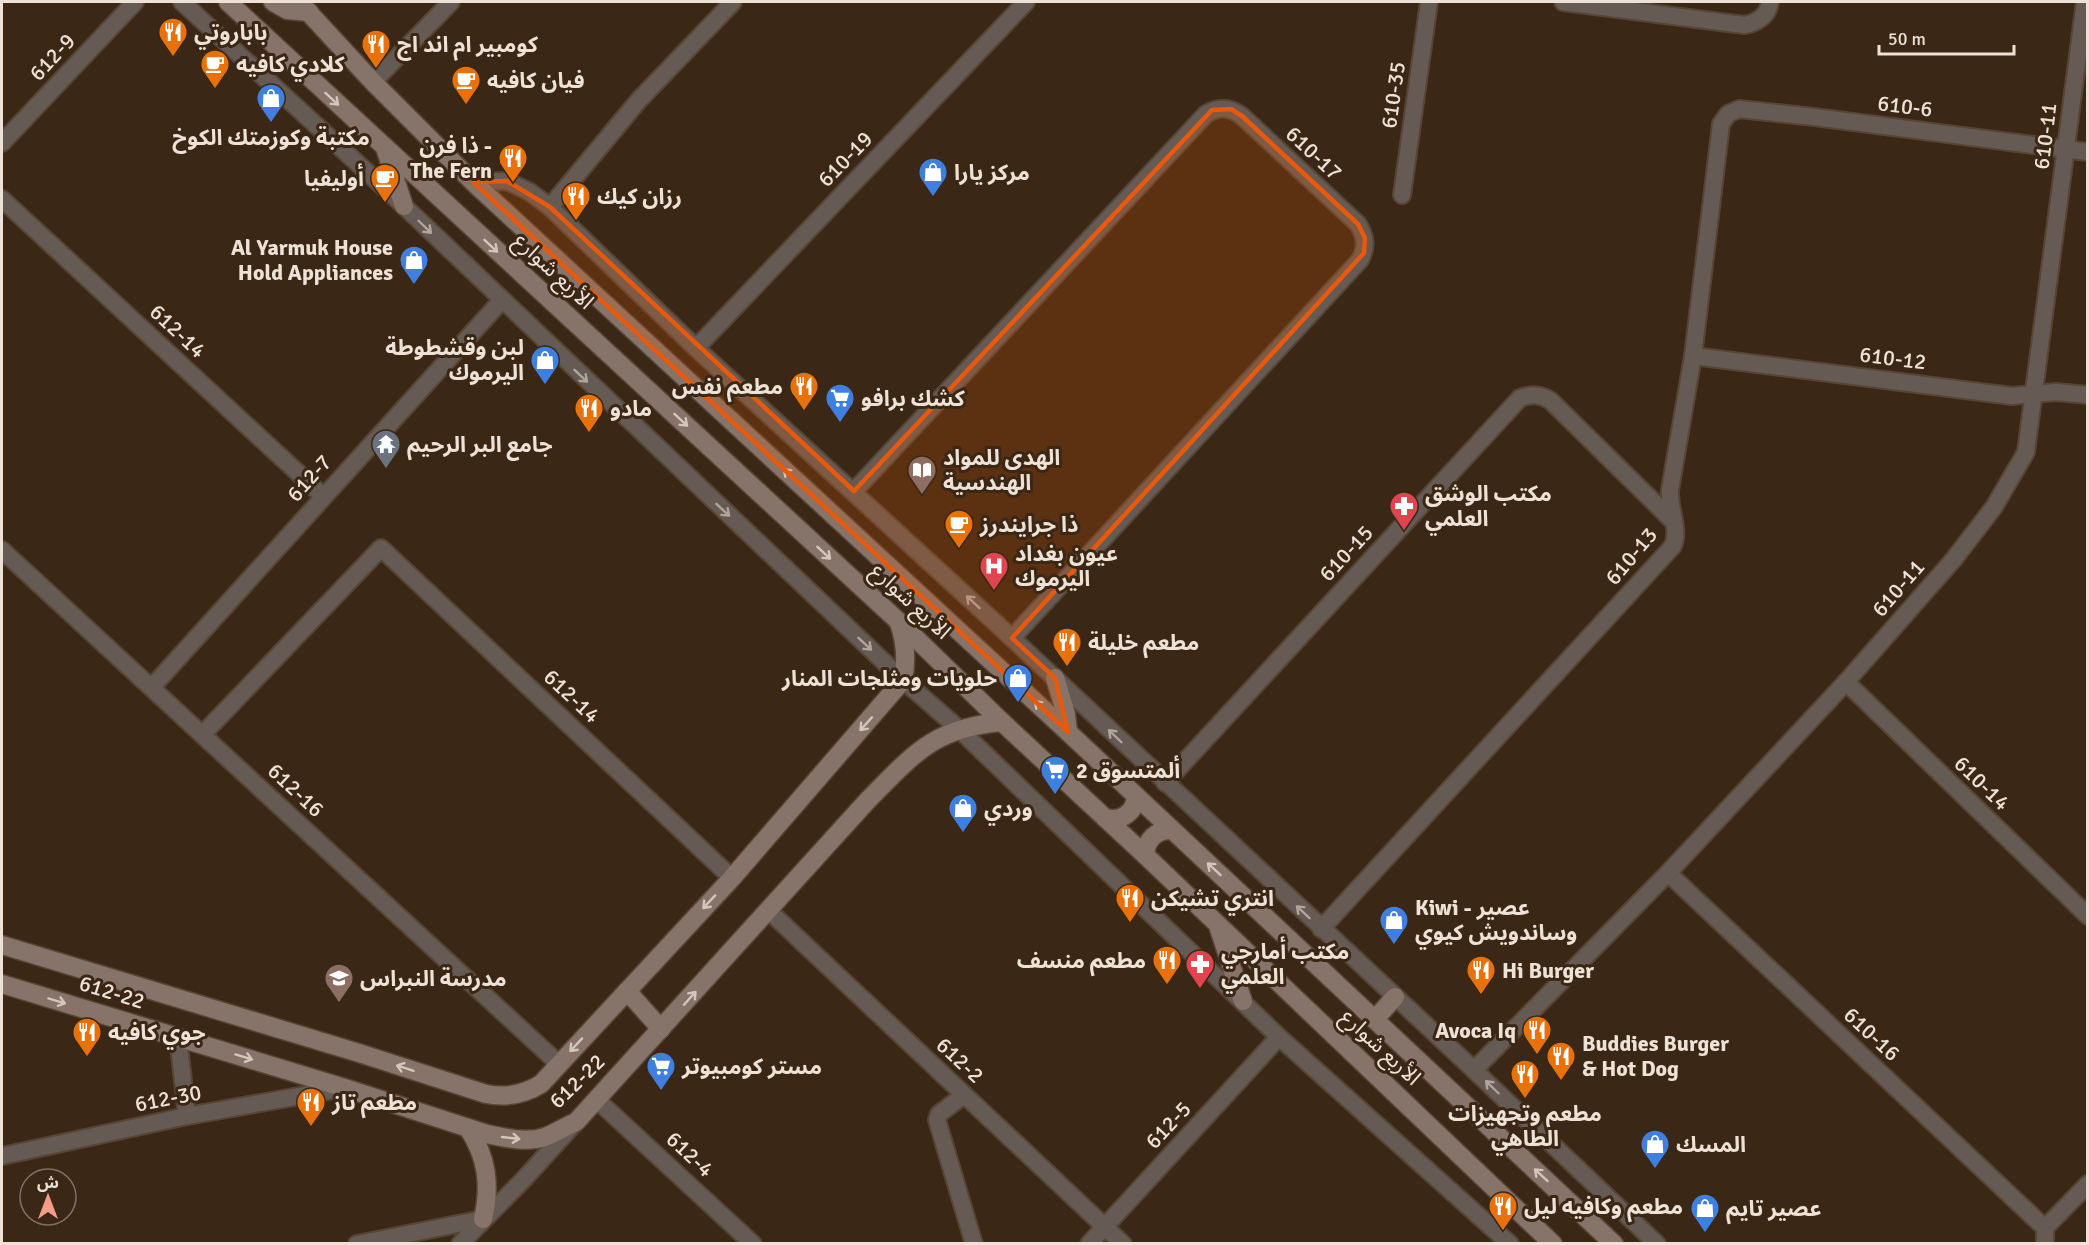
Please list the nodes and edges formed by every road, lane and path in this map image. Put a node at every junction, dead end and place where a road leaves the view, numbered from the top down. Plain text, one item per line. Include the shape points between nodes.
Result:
1 (135, 2) edge
2 (182, 2) edge
3 (228, 2) edge
4 (273, 2) edge
5 (451, 2) edge
6 (734, 2) edge
7 (1026, 2) edge
8 (1429, 2) edge
9 (1563, 2) edge
10 (1770, 2) edge
11 (2085, 2) edge
12 (304, 7) edge
13 (373, 82) junction
14 (1739, 110) joint
15 (2, 142) edge
16 (385, 148) junction
17 (2066, 149) junction
18 (2088, 152) edge
19 (473, 182) junction
20 (1402, 195) dead end
21 (2, 200) edge
22 (404, 206) junction
23 (550, 207) junction
24 (501, 300) junction
25 (696, 348) junction
26 (1693, 356) junction
27 (2034, 394) junction
28 (2088, 395) edge
29 (854, 491) junction
30 (323, 496) junction
31 (1673, 521) junction
32 (2, 550) edge
33 (897, 620) junction
34 (1012, 638) junction
35 (1054, 678) junction
36 (903, 680) junction
37 (1846, 682) junction
38 (152, 687) junction
39 (1002, 722) junction
40 (959, 729) junction
41 (1068, 732) junction
42 (203, 734) junction
43 (1165, 783) junction
44 (1136, 796) junction
45 (1105, 818) junction
46 (1171, 830) junction
47 (1145, 855) junction
48 (1668, 873) junction
49 (732, 878) junction
50 (768, 910) junction
51 (2088, 916) edge
52 (1218, 927) junction
53 (1321, 929) junction
54 (2, 945) edge
55 (2, 984) edge
56 (627, 991) junction
57 (1395, 997) junction
58 (1243, 1001) junction
59 (1376, 1019) junction
60 (661, 1029) junction
61 (1279, 1036) junction
62 (178, 1037) junction
63 (559, 1064) junction
64 (1474, 1070) junction
65 (345, 1088) junction
66 (964, 1095) junction
67 (596, 1099) junction
68 (187, 1116) junction
69 (576, 1122) junction
70 (468, 1128) junction
71 (2, 1156) edge
72 (2088, 1184) edge
73 (483, 1219) junction
74 (1105, 1227) junction
75 (2045, 1236) edge
76 (357, 1244) edge
77 (460, 1244) edge
78 (753, 1244) edge
79 (974, 1244) edge
80 (1089, 1244) edge
81 (1122, 1244) edge
82 (1510, 1244) edge
83 (1553, 1244) edge
84 (1614, 1244) edge
85 (1657, 1244) edge

1 - 15 street, 612-9
2 - 22 street
3 -> 16 main road, الأربع شوارع
4 - 12 main road via 287,10
5 - 13 street
6 - 23 street via 639,100
7 - 25 street, 610-19
8 - 20 street, 610-35
9 - 10 street via 1744,25 1762,18
11 - 17 street, 610-11
12 - 13 main road, الأربع شوارع
13 - 19 main road, الأربع شوارع
14 - 17 street, 610-6
14 - 26 street, 610-13 via 1728,114 1722,124
16 - 22 main road
16 -> 33 main road, الأربع شوارع
17 - 18 street, 610-6
17 - 27 street, 610-11
19 - 23 street via 507,181
41 -> 19 main road, الأربع شوارع
21 - 30 street, 612-14
22 -> 24 street
23 - 25 street
24 - 30 street, 612-7
24 -> 36 street
25 - 29 street
26 - 27 street, 610-12 via 2003,395
26 - 31 street, 610-13 via 1670,490
27 - 28 street, 610-12
27 - 37 street, 610-11 via 2026,452 1994,507 1954,559
34 -> 29 street
29 - 34 street, 610-17 via 1206,114 1225,108 1242,116 1358,224 1366,246 1360,260
30 - 38 street, 612-7
31 - 43 street, 610-15 via 1551,401 1533,394 1520,398
31 - 53 street, 610-13 via 1673,546
32 - 38 street, 612-16
33 - 36 main road via 905,643
33 - 39 main road, الأربع شوارع
34 - 35 street
35 - 41 main road
43 -> 35 street
36 - 40 street
36 -> 49 main road, 612-22
37 - 48 street, 610-11
37 - 51 street, 610-14
38 - 42 street, 612-16
39 - 40 main road, 612-22
39 - 45 main road, الأربع شوارع
40 - 50 main road, 612-22 via 912,756
40 - 58 street
41 - 44 main road, الأربع شوارع
42 - 49 street, 612-14 via 381,548
42 - 63 street, 612-16
53 -> 43 street
44 - 45 main road via 1134,807 1126,816 1116,820
44 - 46 main road, الأربع شوارع
45 - 47 main road, الأربع شوارع
46 - 47 main road via 1152,837
59 -> 46 main road, الأربع شوارع
47 - 52 main road, الأربع شوارع
48 - 64 street, 610-11
48 - 75 street, 610-16
49 -> 56 main road, 612-22
60 -> 50 main road, 612-22
50 - 66 street, 612-2
52 - 58 main road
52 - 83 main road, الأربع شوارع
53 - 57 street
63 -> 54 main road, 612-22 via 532,1089 515,1096 496,1096
55 -> 62 main road, 612-22
56 - 60 main road
56 -> 63 main road, 612-22
57 - 59 main road
57 - 64 street
58 - 61 street
84 -> 59 main road, الأربع شوارع
60 - 67 main road, 612-22
61 - 74 street, 612-5
61 - 82 street
62 -> 65 main road, 612-22
62 - 68 street
85 -> 64 street
65 - 68 street, 612-30
65 - 70 main road, 612-22
66 - 74 street, 612-2
66 - 79 street via 937,1119
67 - 69 main road, 612-22
67 - 78 street, 612-4
68 - 71 street, 612-30
70 -> 69 main road, 612-22 via 525,1139 544,1137
69 - 73 street
70 - 73 main road via 483,1156 486,1172
72 - 75 street
73 - 76 street
73 - 77 street
74 - 80 street, 612-5
74 - 81 street, 612-2

